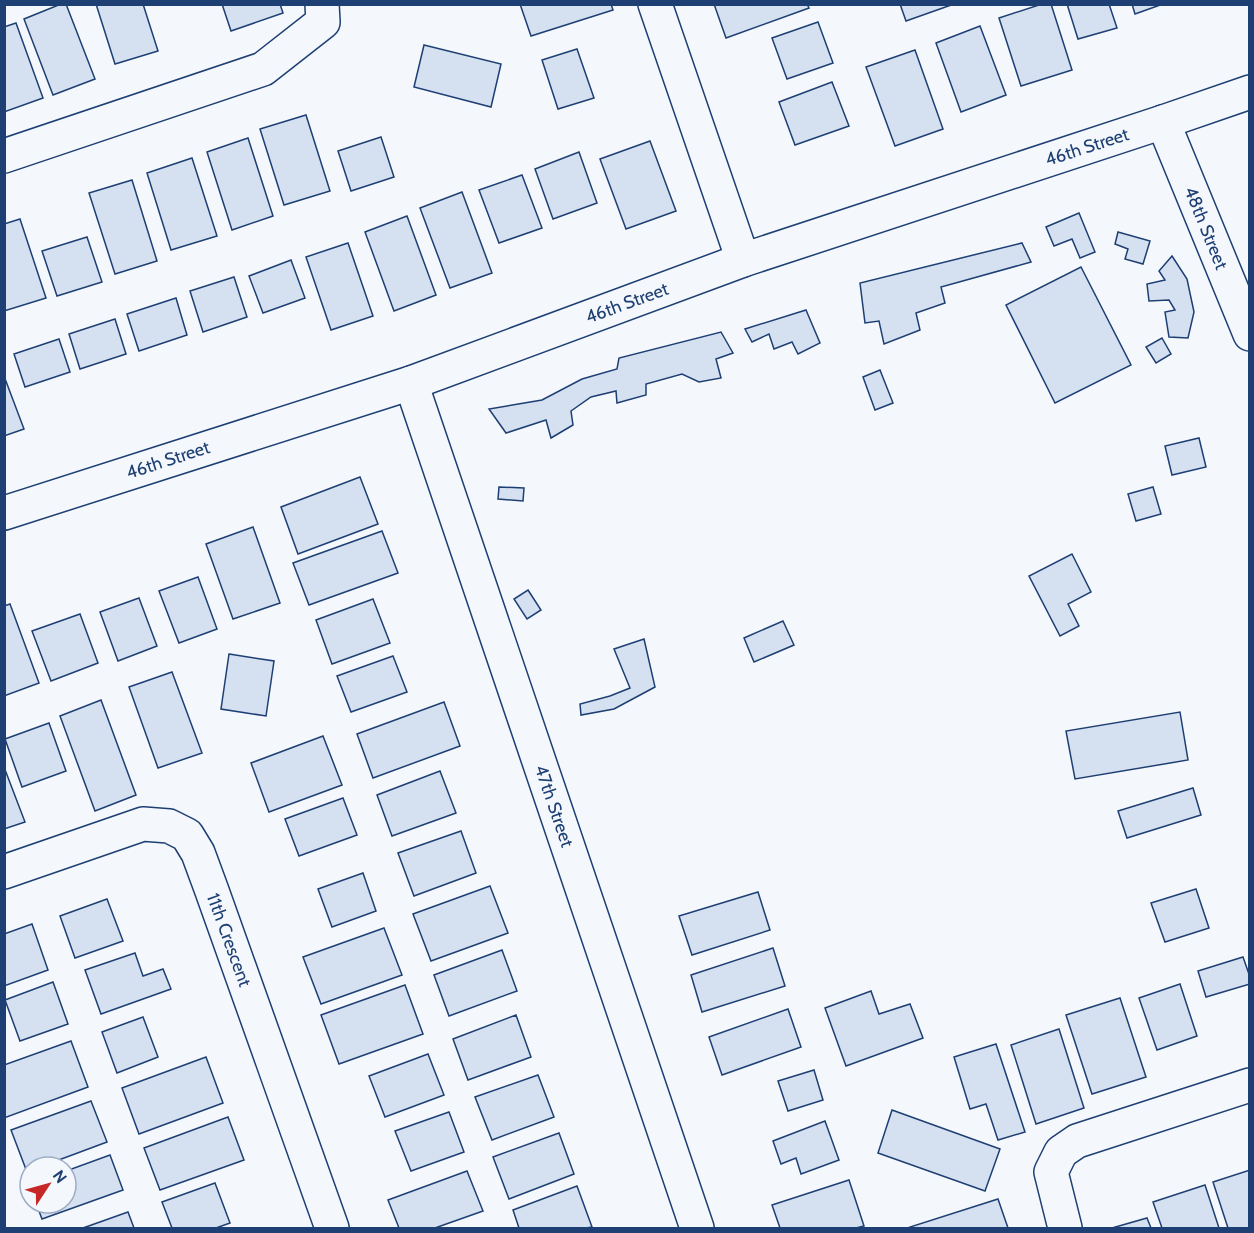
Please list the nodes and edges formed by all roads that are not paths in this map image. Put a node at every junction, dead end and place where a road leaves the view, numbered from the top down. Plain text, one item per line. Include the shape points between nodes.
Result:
1 (322, 4) edge
2 (655, 4) edge
3 (1250, 92) edge
4 (1163, 122) junction
5 (4, 156) edge
6 (743, 260) junction
7 (1250, 334) edge
8 (411, 383) junction
9 (4, 513) edge
10 (4, 872) edge
11 (1250, 1085) edge
12 (332, 1228) edge
13 (697, 1228) edge
14 (1065, 1228) edge

1 - 5 street via 322,22 263,69
2 - 6 street
3 - 4 street, 46th Street
4 - 6 street, 46th Street
4 - 7 street, 48th Street
6 - 8 street, 46th Street
8 - 9 street, 46th Street
8 - 13 street, 47th Street
10 - 12 street, 11th Crescent via 143,824 169,826 187,836 198,853
11 - 14 street via 1077,1141 1061,1152 1051,1172

